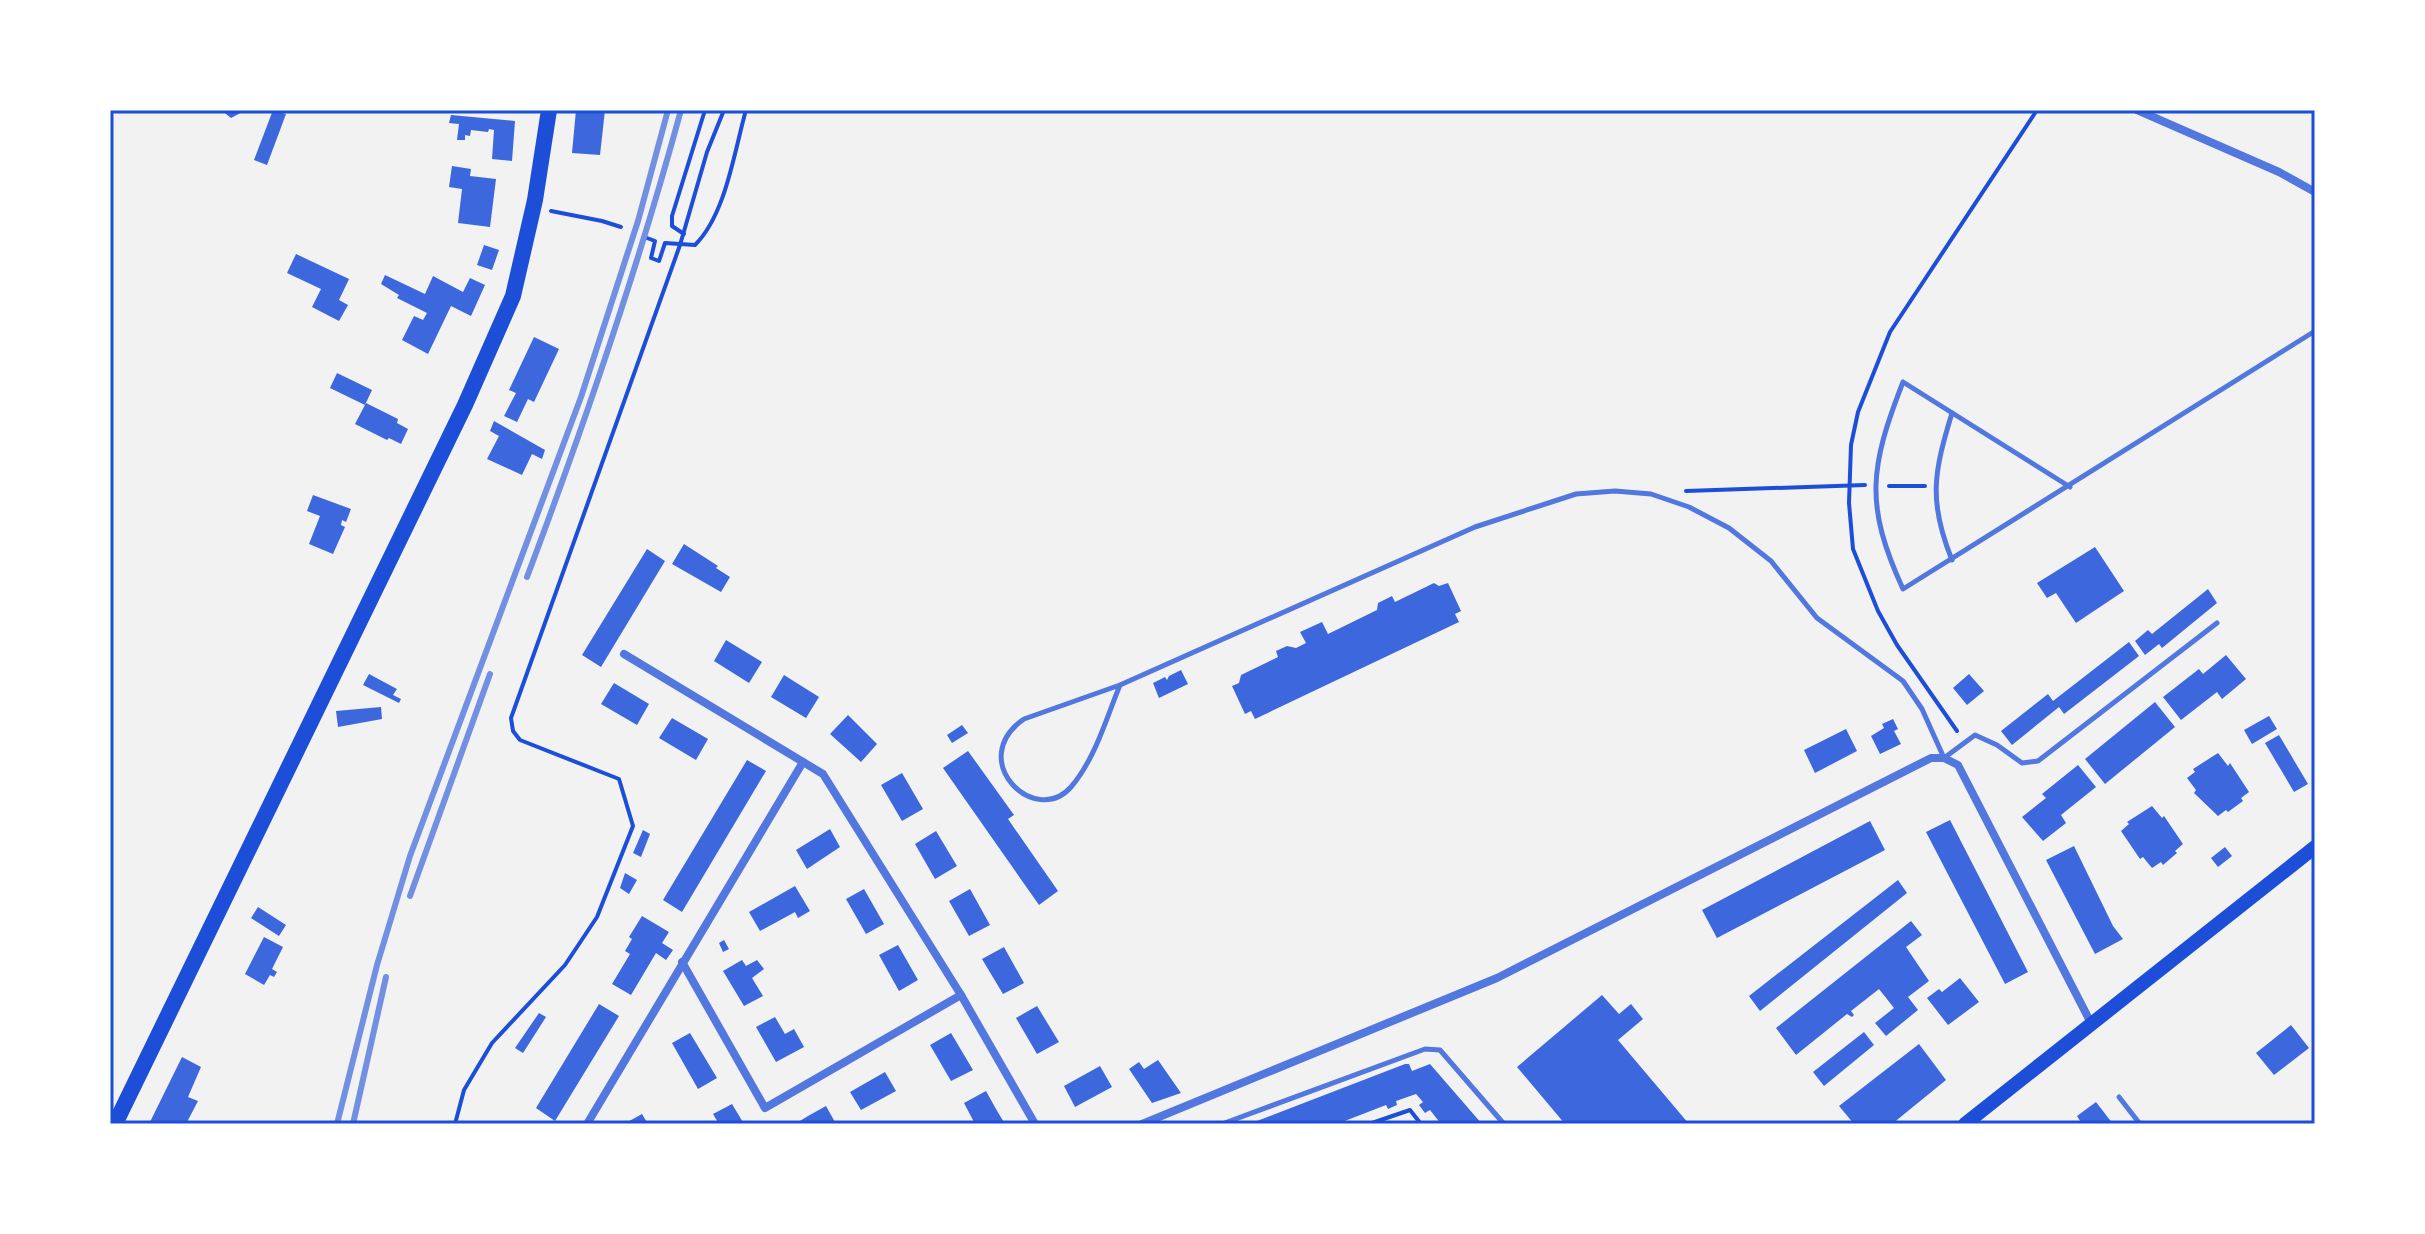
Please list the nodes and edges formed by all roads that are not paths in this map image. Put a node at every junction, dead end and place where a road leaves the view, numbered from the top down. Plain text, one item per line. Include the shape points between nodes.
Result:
1 (542, 110) edge
2 (549, 110) edge
3 (2137, 110) edge
4 (2315, 192) edge
5 (534, 204) junction
6 (2315, 331) edge
7 (1952, 413) junction
8 (2070, 487) junction
9 (1952, 560) junction
10 (2217, 623) dead end
11 (624, 654) dead end
12 (1120, 685) junction
13 (1944, 758) junction
14 (803, 762) junction
15 (2315, 847) edge
16 (682, 962) junction
17 (961, 995) junction
18 (2091, 1023) junction
19 (2119, 1097) dead end
20 (115, 1124) edge
21 (587, 1124) edge
22 (1035, 1124) edge
23 (1142, 1124) edge
24 (1222, 1124) edge
25 (1504, 1124) edge
26 (1965, 1124) edge
27 (2140, 1124) edge

1 - 5 main road
2 - 5 main road
3 - 4 street
5 - 20 main road via 513,296 465,405
6 - 8 lane
7 - 8 lane
7 - 9 lane via 1938,456 1935,487
7 - 9 lane via 1903,382 1875,470 1888,555 1903,589
8 - 9 lane
10 - 13 lane via 2038,761 2022,763 1975,735
11 - 14 street
12 - 12 lane via 1091,756 1069,790 1048,799 1025,797 1007,778 1001,762 1003,742 1013,727
12 - 13 lane via 1475,527 1576,494 1651,494 1729,528 1771,561 1817,618 1903,681
13 - 18 street via 1958,765
13 - 23 street via 1931,758 1497,978
14 - 16 street
14 - 17 street via 823,774
15 - 18 main road
16 - 17 street via 765,1108
16 - 21 street
17 - 22 street
18 - 26 main road
19 - 27 lane
24 - 25 lane via 1425,1049 1440,1050

